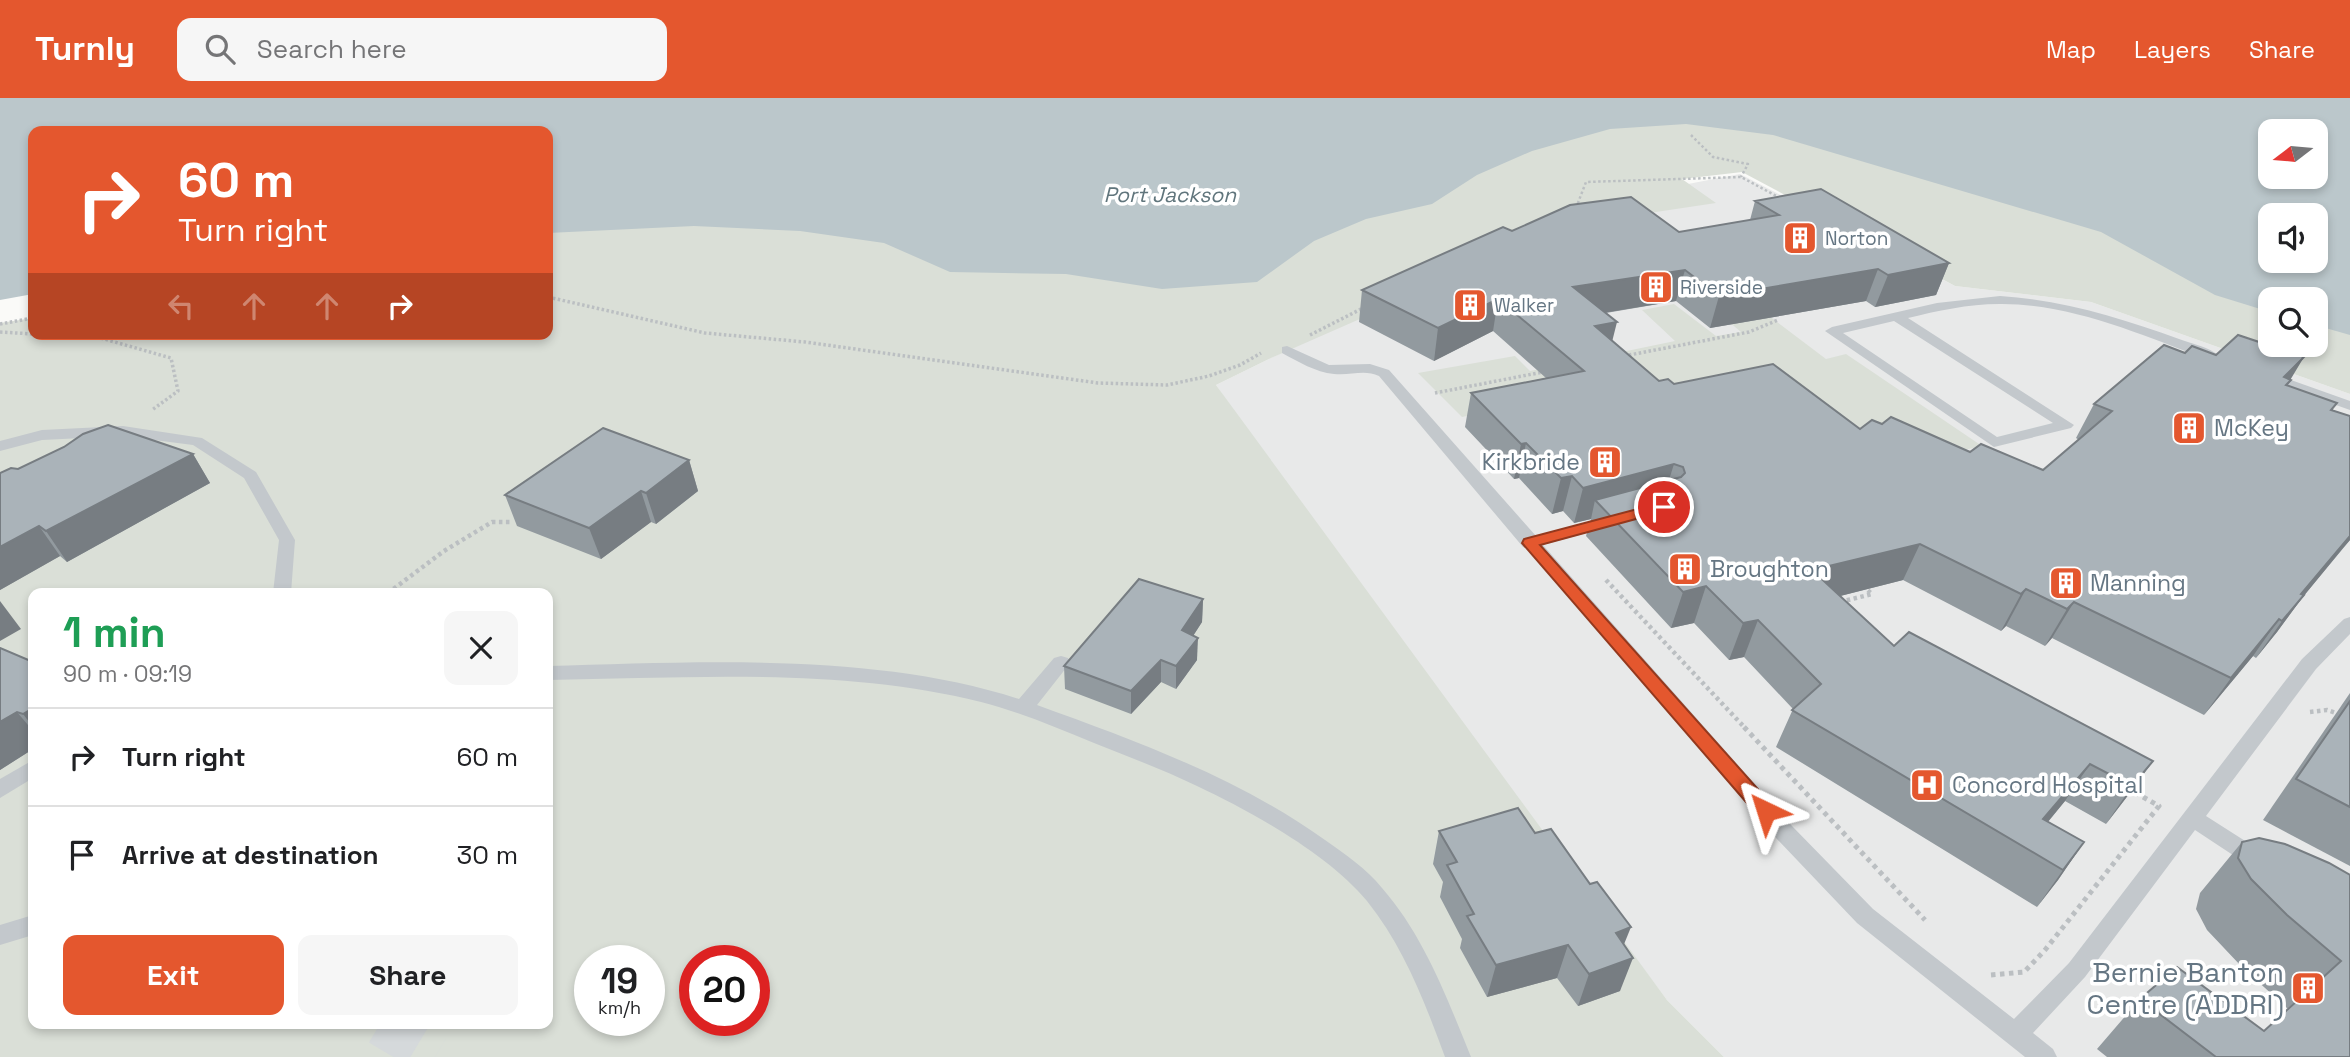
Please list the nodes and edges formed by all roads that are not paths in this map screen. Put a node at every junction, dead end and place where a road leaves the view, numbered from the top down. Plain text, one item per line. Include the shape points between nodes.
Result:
1 (1899, 318) junction
2 (1287, 350) road end
3 (2221, 360) edge
4 (2260, 374) edge
5 (2350, 406) edge
6 (0, 446) edge
7 (1628, 516) edge
8 (1529, 543) junction
9 (282, 588) edge
10 (2350, 623) edge
11 (1061, 663) dead end
12 (553, 673) edge
13 (1022, 709) junction
14 (28, 771) edge
15 (0, 790) edge
16 (2191, 817) junction
17 (2271, 869) edge
18 (28, 926) edge
19 (2, 934) edge
20 (2016, 1034) junction
21 (1458, 1057) edge
22 (2045, 1057) edge

1 - 1 lane via 1910,325 2066,425 1994,442 1832,331
1 - 3 lane via 1959,303 2001,300 2042,304 2104,319
2 - 8 lane via 1329,369 1359,366 1384,373
4 - 5 lane
6 - 9 lane via 42,435 123,431 197,441 250,475 287,540
7 - 8 lane
8 - 20 lane via 1784,832 1865,916
10 - 16 lane via 2309,664
11 - 13 lane
12 - 13 lane via 718,668 876,679 960,691
13 - 21 lane via 1179,768 1239,797 1302,834 1357,876 1402,932 1428,979
14 - 15 lane
16 - 17 lane
16 - 20 lane via 2077,970
18 - 19 lane
20 - 22 lane

